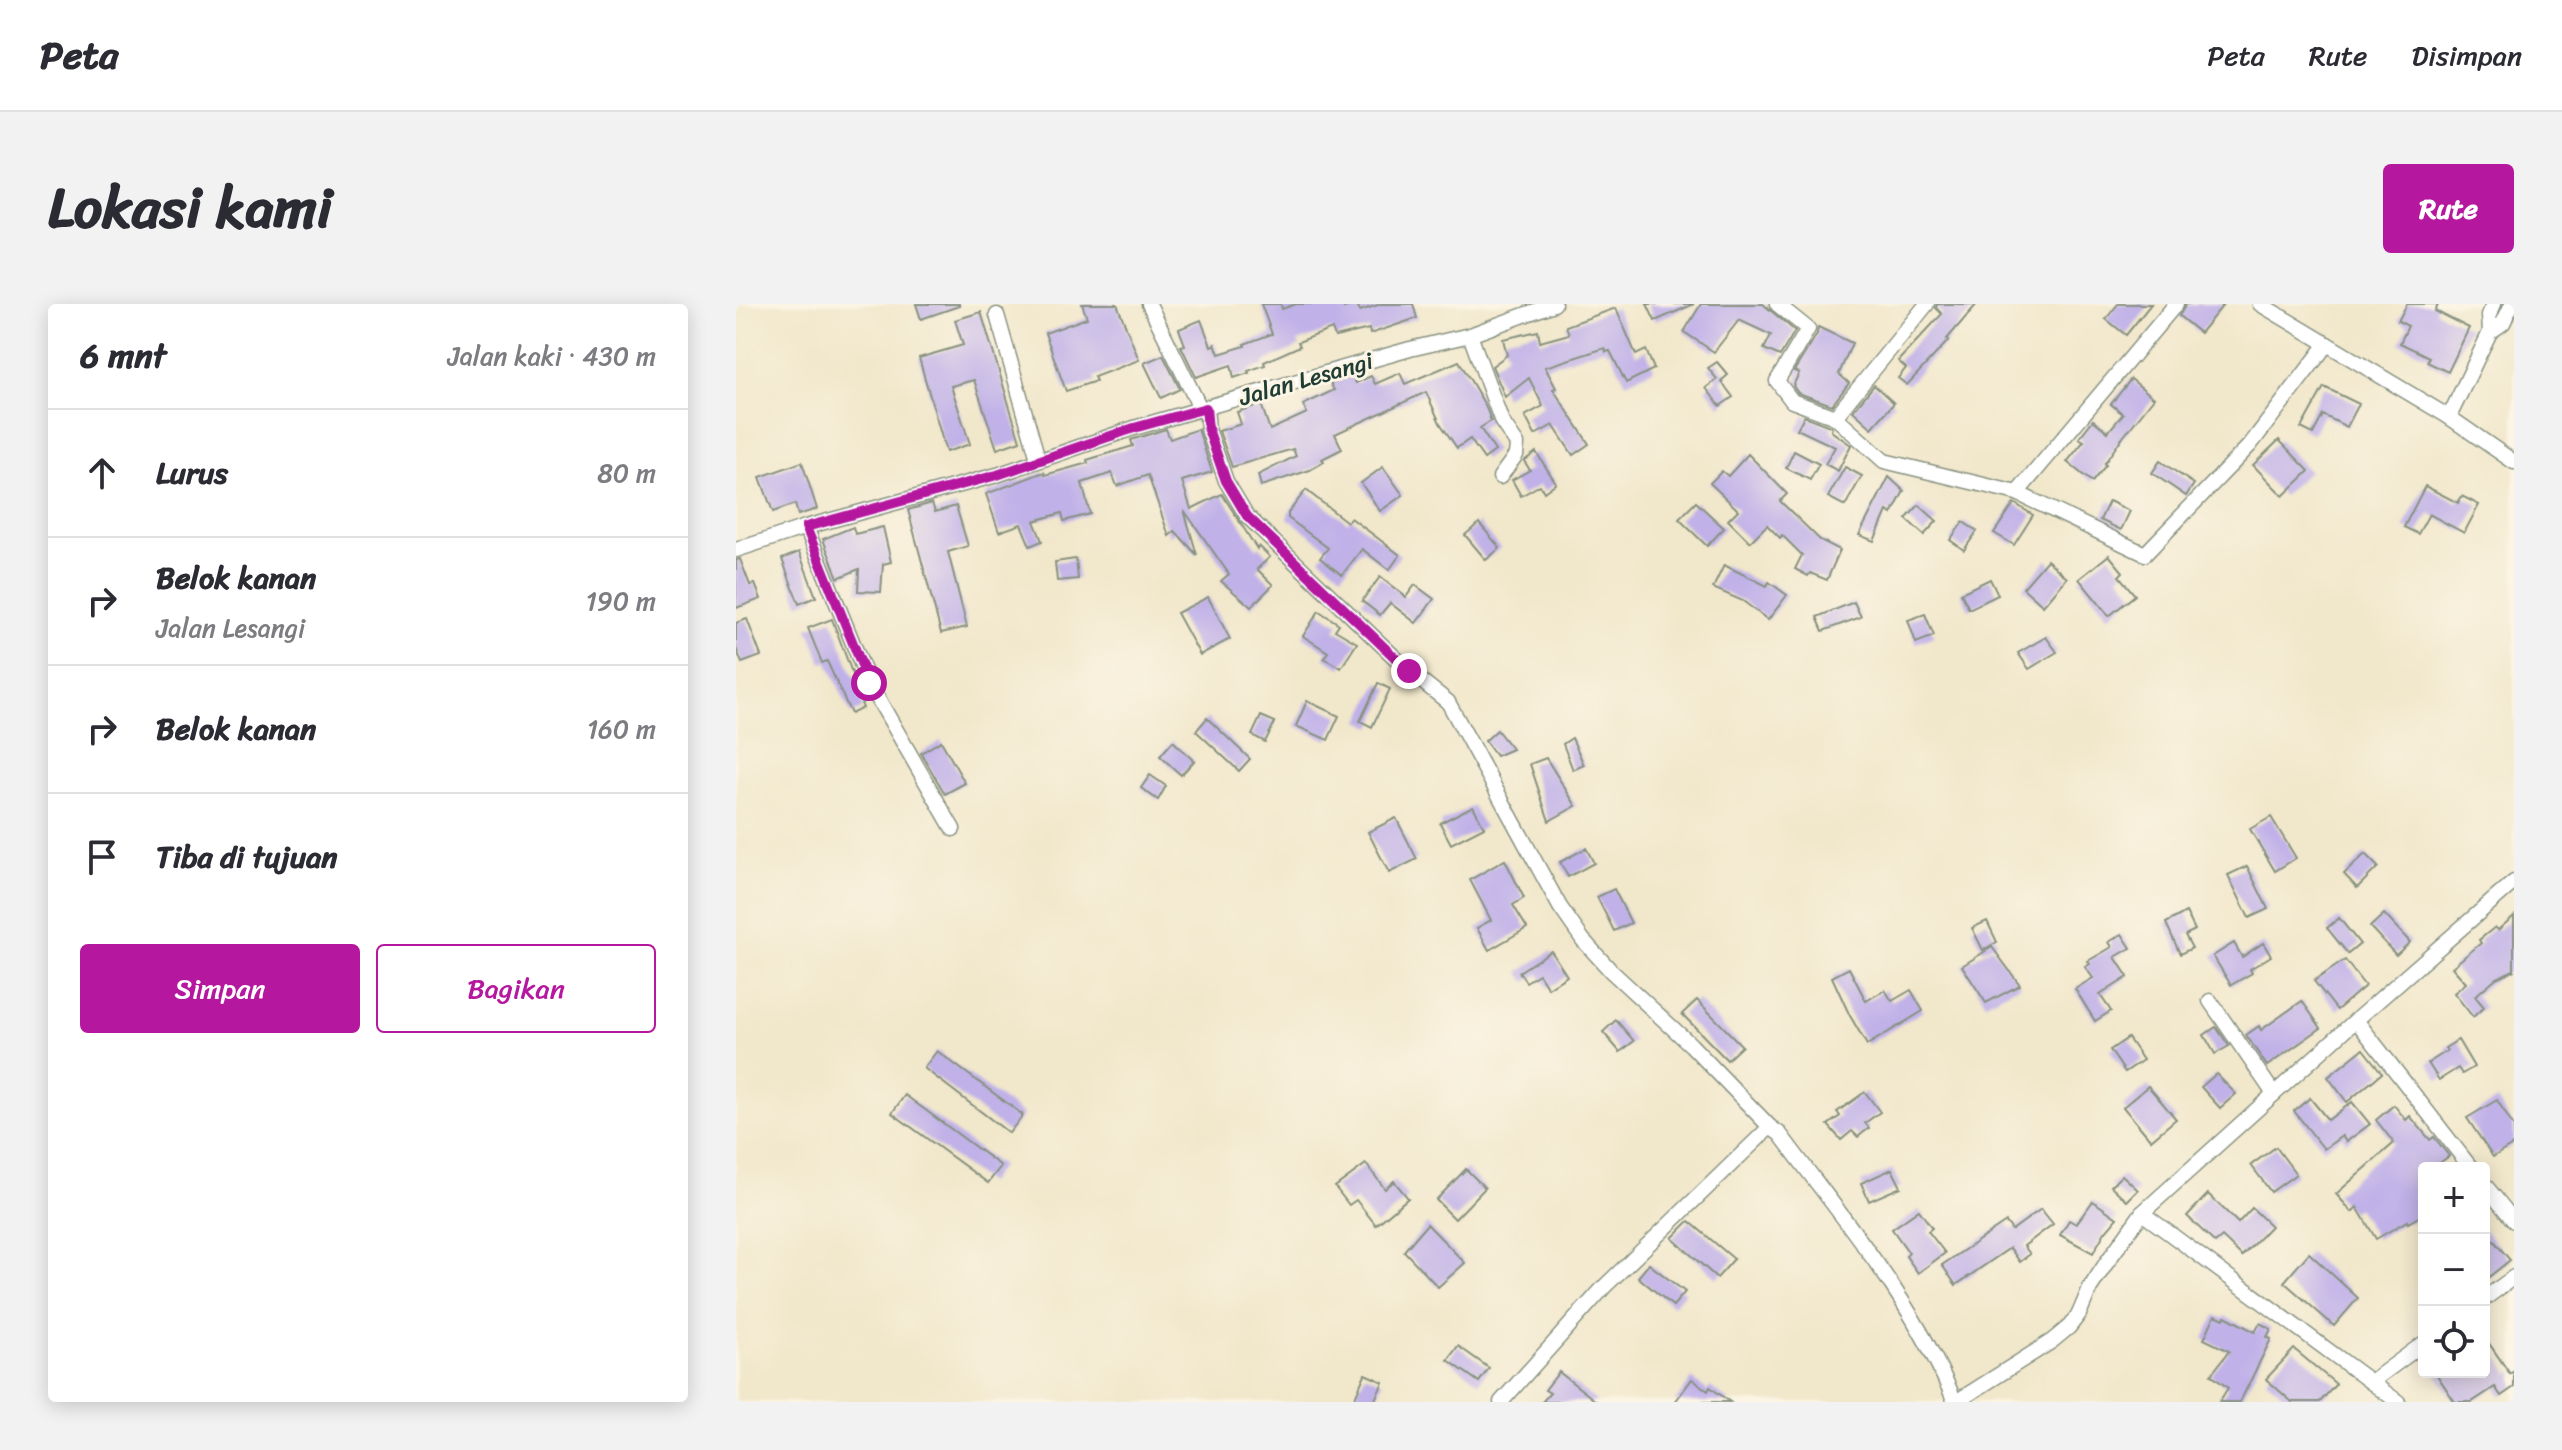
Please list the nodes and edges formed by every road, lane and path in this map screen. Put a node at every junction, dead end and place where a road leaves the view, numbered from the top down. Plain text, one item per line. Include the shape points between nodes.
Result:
1 (1149, 304) edge
2 (1554, 304) edge
3 (1777, 304) edge
4 (1927, 304) edge
5 (2176, 304) edge
6 (2260, 304) edge
7 (2494, 304) edge
8 (2512, 304) edge
9 (997, 315) dead end
10 (2490, 332) junction
11 (1470, 335) junction
12 (2327, 344) junction
13 (1204, 409) junction
14 (1835, 417) junction
15 (2449, 417) junction
16 (1038, 459) junction
17 (2514, 462) edge
18 (1500, 477) dead end
19 (2017, 493) junction
20 (806, 527) junction
21 (736, 550) edge
22 (953, 829) dead end
23 (2514, 882) edge
24 (2210, 1001) dead end
25 (2356, 1020) junction
26 (2274, 1094) junction
27 (1770, 1127) junction
28 (2466, 1162) edge
29 (2490, 1191) edge
30 (2142, 1213) junction
31 (2514, 1221) edge
32 (2514, 1277) edge
33 (2490, 1295) edge
34 (2418, 1347) edge
35 (2371, 1382) junction
36 (1507, 1400) edge
37 (1955, 1402) edge
38 (2398, 1402) edge

1 - 13 street
2 - 11 street, Jalan Lesangi
3 - 14 street via 1808,329 1777,381 1792,401
4 - 14 street
5 - 19 street
6 - 12 street
7 - 10 street
8 - 10 street via 2503,323
9 - 16 street
10 - 15 street
11 - 13 street, Jalan Lesangi
11 - 18 street via 1502,422 1517,444 1516,455
12 - 15 street
12 - 19 street via 2250,445 2145,554
13 - 16 street, Jalan Lesangi
13 - 27 street via 1226,481 1247,516 1448,702 1554,897 1583,940
14 - 19 street via 1884,461
15 - 17 street
16 - 20 street, Jalan Lesangi
20 - 21 street, Jalan Lesangi
20 - 22 street via 869,683
23 - 25 street
24 - 26 street
25 - 26 street
25 - 28 street
26 - 30 street
27 - 36 street via 1604,1287
27 - 37 street via 1882,1267 1937,1359
29 - 31 street
30 - 35 street
30 - 37 street via 2069,1327
32 - 33 street
34 - 35 street
35 - 38 street

